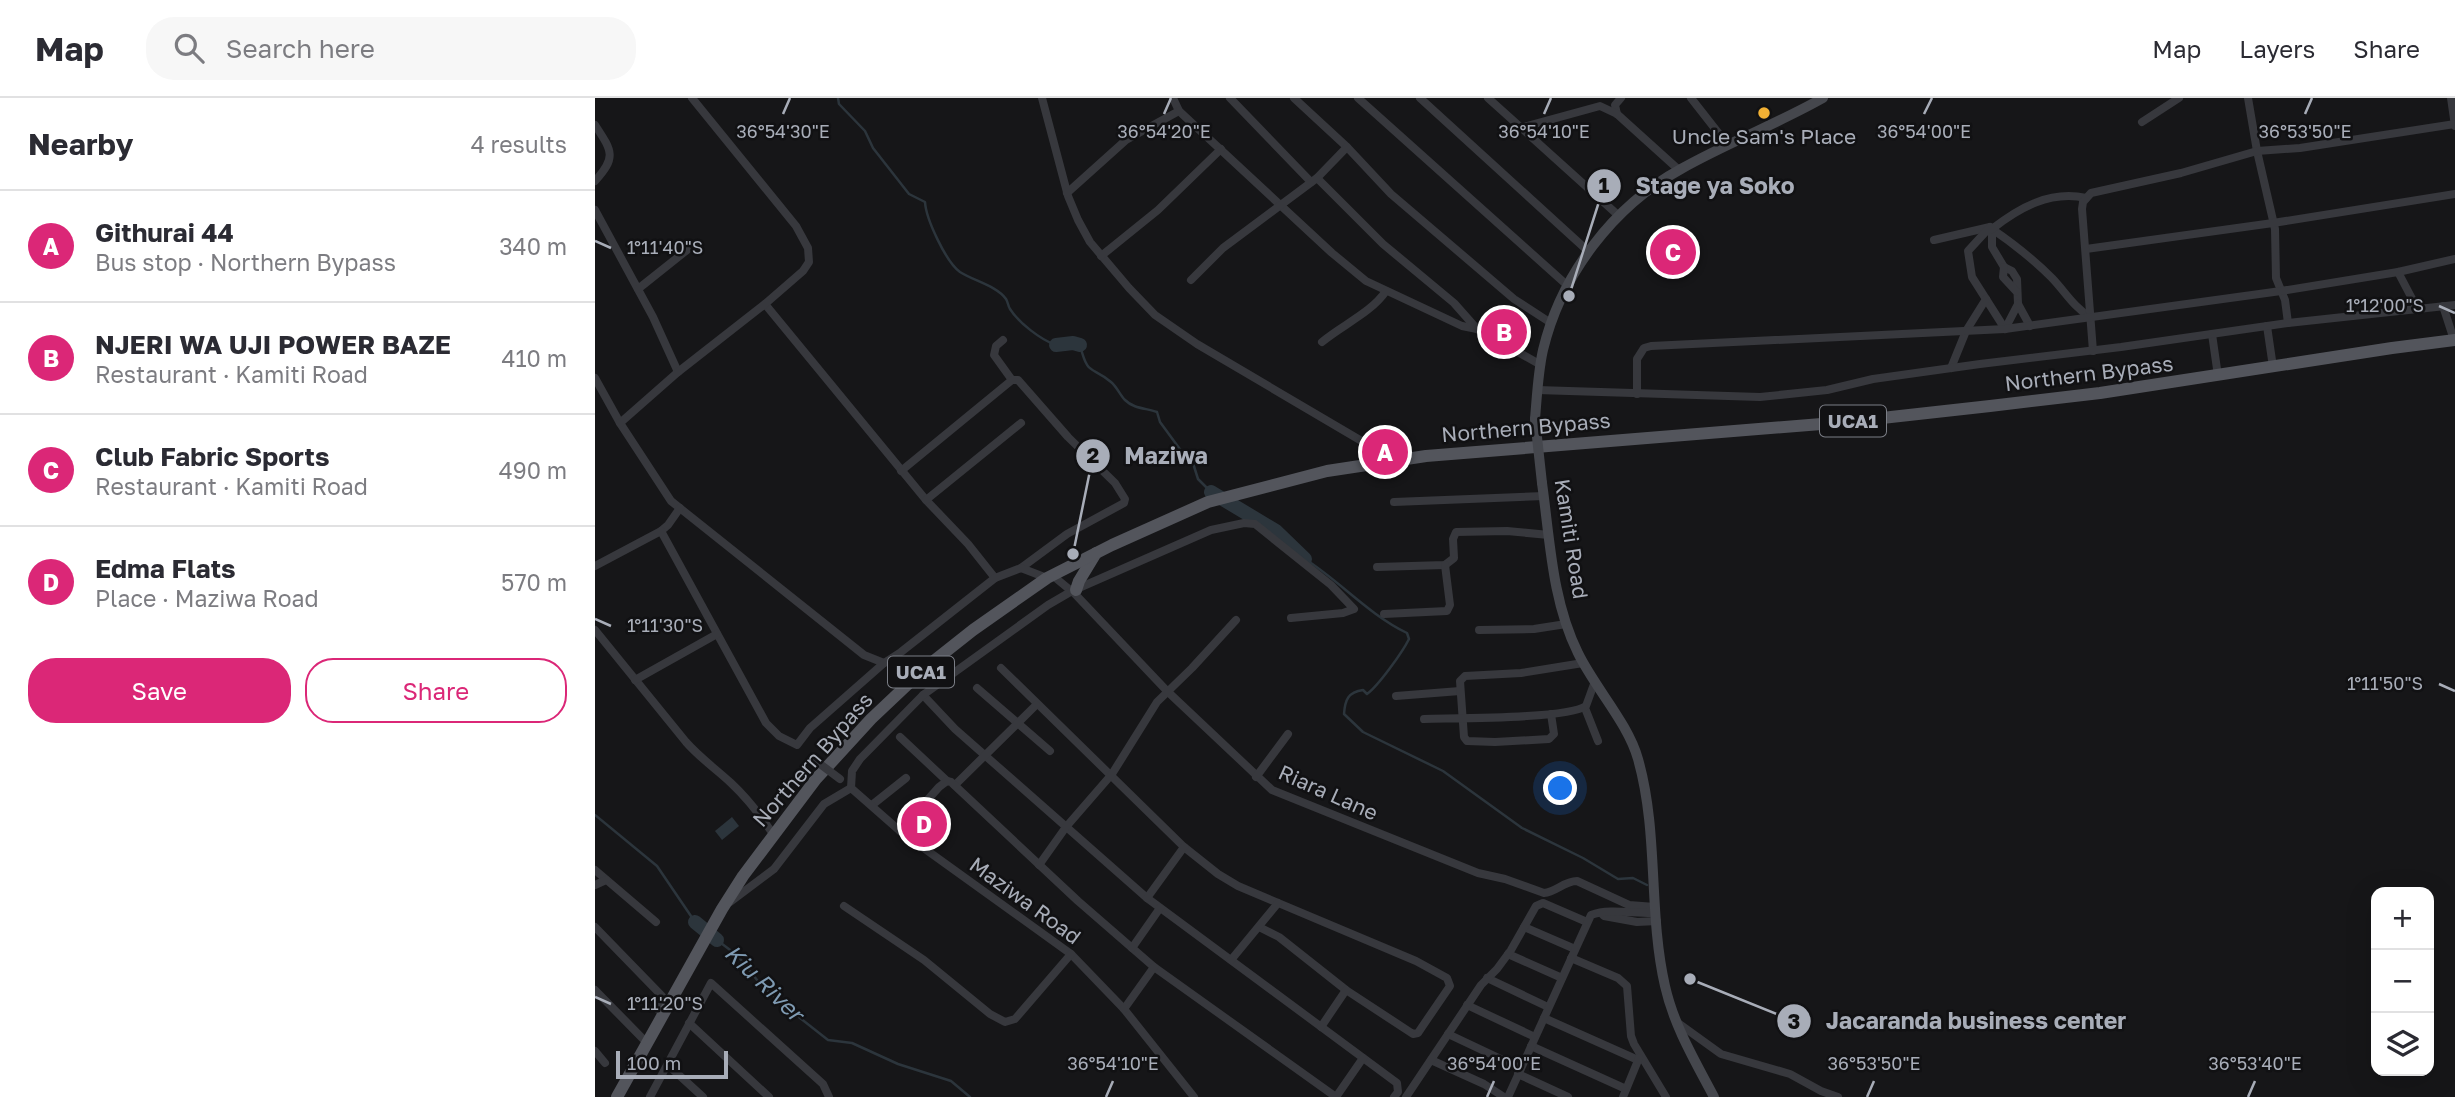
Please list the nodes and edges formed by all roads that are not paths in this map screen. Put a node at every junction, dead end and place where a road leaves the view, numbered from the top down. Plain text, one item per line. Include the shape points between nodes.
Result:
1 (692, 98) edge
2 (1042, 98) edge
3 (1173, 98) edge
4 (1230, 98) edge
5 (1294, 98) edge
6 (1358, 98) edge
7 (1420, 98) edge
8 (1488, 98) edge
9 (1621, 98) edge
10 (1691, 98) edge
11 (1823, 98) edge
12 (2179, 98) edge
13 (2248, 98) edge
14 (2451, 98) edge
15 (1179, 111) junction
16 (1617, 114) junction
17 (2142, 122) dead end
18 (595, 125) edge
19 (2455, 125) edge
20 (1520, 128) junction
21 (1727, 144) junction
22 (1347, 147) junction
23 (1221, 149) junction
24 (2257, 151) junction
25 (1679, 170) junction
26 (1314, 180) junction
27 (595, 181) edge
28 (1067, 193) junction
29 (2455, 194) edge
30 (2086, 198) junction
31 (1282, 205) junction
32 (595, 209) edge
33 (1619, 216) junction
34 (2273, 223) junction
35 (1991, 228) junction
36 (1934, 240) dead end
37 (2086, 248) junction
38 (687, 250) dead end
39 (1589, 251) junction
40 (1101, 256) junction
41 (2455, 259) edge
42 (2398, 272) junction
43 (1192, 280) dead end
44 (1567, 286) junction
45 (638, 289) junction
46 (1386, 291) junction
47 (2281, 291) junction
48 (1986, 299) junction
49 (765, 304) junction
50 (2018, 304) junction
51 (2455, 304) edge
52 (2443, 306) junction
53 (2417, 310) junction
54 (2091, 318) junction
55 (1552, 323) junction
56 (2288, 323) junction
57 (2030, 326) junction
58 (2267, 326) junction
59 (1477, 329) junction
60 (2005, 329) junction
61 (1966, 331) junction
62 (2212, 334) junction
63 (1003, 340) dead end
64 (2454, 340) edge
65 (1322, 342) dead end
66 (2093, 351) junction
67 (1541, 365) junction
68 (2273, 367) junction
69 (1951, 368) junction
70 (678, 372) junction
71 (2218, 376) junction
72 (595, 378) edge
73 (1012, 380) junction
74 (1538, 390) junction
75 (1637, 394) junction
76 (620, 423) junction
77 (1021, 423) dead end
78 (1376, 463) junction
79 (901, 471) junction
80 (1544, 496) junction
81 (926, 500) junction
82 (1394, 502) dead end
83 (680, 508) junction
84 (661, 531) junction
85 (1549, 535) junction
86 (1096, 553) junction
87 (1445, 565) junction
88 (595, 566) edge
89 (1377, 567) dead end
90 (1025, 569) junction
91 (1050, 576) junction
92 (996, 578) junction
93 (1034, 586) junction
94 (1074, 591) junction
95 (1384, 614) dead end
96 (1291, 618) dead end
97 (1236, 620) dead end
98 (1566, 624) junction
99 (595, 630) edge
100 (1479, 630) dead end
101 (717, 634) junction
102 (598, 642) edge
103 (884, 663) junction
104 (1583, 663) junction
105 (1001, 668) dead end
106 (635, 680) junction
107 (1594, 684) junction
108 (977, 688) dead end
109 (1167, 691) junction
110 (1460, 691) junction
111 (923, 695) junction
112 (1396, 696) dead end
113 (1036, 705) junction
114 (1585, 708) junction
115 (1551, 714) junction
116 (1463, 718) junction
117 (1425, 719) dead end
118 (1018, 723) junction
119 (1288, 734) dead end
120 (900, 737) dead end
121 (1598, 741) dead end
122 (797, 746) junction
123 (1050, 751) dead end
124 (985, 755) junction
125 (1112, 774) junction
126 (1256, 777) junction
127 (906, 778) dead end
128 (951, 783) junction
129 (851, 788) junction
130 (872, 805) junction
131 (1066, 827) junction
132 (900, 831) junction
133 (773, 834) junction
134 (1185, 848) junction
135 (1039, 865) junction
136 (595, 870) edge
137 (606, 880) junction
138 (595, 886) edge
139 (1147, 898) junction
140 (1277, 903) junction
141 (724, 905) junction
142 (844, 906) dead end
143 (1160, 908) junction
144 (1656, 914) junction
145 (656, 922) dead end
146 (1587, 922) junction
147 (595, 927) edge
148 (1259, 927) junction
149 (1524, 927) junction
150 (1132, 948) junction
151 (1575, 949) junction
152 (1070, 954) junction
153 (1508, 954) junction
154 (1571, 958) junction
155 (1231, 960) junction
156 (1154, 967) junction
157 (1487, 978) junction
158 (1562, 978) junction
159 (595, 990) edge
160 (1346, 990) junction
161 (1467, 1005) junction
162 (1548, 1007) junction
163 (1124, 1009) junction
164 (664, 1014) junction
165 (1544, 1018) junction
166 (1675, 1021) junction
167 (689, 1023) junction
168 (1321, 1027) junction
169 (1448, 1034) junction
170 (1535, 1037) junction
171 (647, 1043) junction
172 (1531, 1046) junction
173 (595, 1051) edge
174 (1639, 1057) junction
175 (1363, 1058) junction
176 (1431, 1060) junction
177 (605, 1063) dead end
178 (668, 1065) junction
179 (1519, 1071) junction
180 (1624, 1093) edge
181 (617, 1097) edge
182 (650, 1097) edge
183 (702, 1097) edge
184 (769, 1097) edge
185 (829, 1097) edge
186 (1194, 1097) edge
187 (1336, 1097) edge
188 (1394, 1097) edge
189 (1406, 1097) edge
190 (1506, 1097) edge
191 (1568, 1097) edge
192 (1666, 1097) edge
193 (1714, 1097) edge
194 (1838, 1097) edge

1 - 49 street via 789,217 808,248 807,266
2 - 28 street
3 - 15 street
4 - 26 street
5 - 22 street
6 - 44 street
7 - 39 street
8 - 20 street
9 - 16 street via 1615,105
10 - 21 street
11 - 21 main road, Kamiti Road
12 - 17 street
13 - 24 street
14 - 19 street
15 - 23 street
15 - 28 street via 1126,140
16 - 20 street via 1596,106
16 - 25 street
18 - 27 street via 610,154 608,167
19 - 24 street
20 - 33 street
21 - 25 main road, Kamiti Road
22 - 26 street
22 - 55 street via 1391,194 1514,299
23 - 31 street
23 - 40 street via 1158,210
24 - 30 street
24 - 34 street
25 - 33 main road, Kamiti Road
26 - 31 street
26 - 59 street via 1454,303
28 - 40 street
29 - 34 street
30 - 35 street via 2064,195 2029,204
30 - 37 street
31 - 43 street via 1223,248
31 - 46 street via 1332,253
32 - 45 street
33 - 39 main road, Kamiti Road
34 - 37 street
34 - 47 street
35 - 36 street
35 - 48 street via 1967,254 1972,277
35 - 50 street via 1992,247 2017,279
35 - 54 street via 2029,255 2074,307
37 - 54 street
38 - 45 street
39 - 44 main road, Kamiti Road
40 - 78 street via 1155,315 1365,443 1374,452
41 - 42 street
42 - 47 street
42 - 53 street
44 - 55 main road, Kamiti Road
45 - 70 street
46 - 59 street
46 - 65 street
47 - 54 street
47 - 56 street
48 - 60 street
48 - 61 street
49 - 70 street
49 - 79 street
50 - 57 street
50 - 60 street
51 - 52 street
52 - 53 street
52 - 64 street
53 - 56 street
54 - 57 street
54 - 66 street
55 - 67 main road, Kamiti Road
56 - 58 street
57 - 60 street
58 - 62 street
58 - 68 street
59 - 67 street
60 - 61 street
61 - 69 street
61 - 75 street via 1651,346 1637,359
62 - 66 street
62 - 71 street
63 - 73 street via 995,355
64 - 68 main road, Northern Bypass / UCA1
66 - 69 street
67 - 74 main road, Kamiti Road
68 - 71 main road, Northern Bypass / UCA1
69 - 75 street via 1760,397
70 - 76 street
71 - 78 main road, Northern Bypass / UCA1 via 1846,422 1479,450
72 - 76 street
73 - 79 street
73 - 90 street via 1018,380 1125,499 1067,534
74 - 75 street
74 - 80 main road, Kamiti Road, bridge via 1535,419
76 - 83 street via 665,494
77 - 81 street
78 - 86 main road, Northern Bypass / UCA1 via 1208,502
79 - 81 street
80 - 82 street
80 - 85 main road, Kamiti Road
81 - 92 street
83 - 84 street
83 - 103 street via 864,655
84 - 88 street
84 - 101 street, Maziwa Road
85 - 87 street via 1456,532 1454,558
85 - 98 main road, Kamiti Road
86 - 91 main road, Northern Bypass / UCA1
86 - 94 main road
87 - 89 street
87 - 95 street via 1447,611
90 - 91 street, Riara Lane
90 - 92 street
90 - 93 street
91 - 93 main road, Northern Bypass / UCA1
91 - 94 street, Riara Lane
92 - 103 street
93 - 133 main road, Northern Bypass / UCA1 via 903,687 840,751
94 - 96 street via 1211,530 1250,522 1331,585 1354,609
94 - 109 street, Riara Lane
94 - 111 street
97 - 109 street
98 - 100 street
98 - 104 main road, Kamiti Road
99 - 102 street
101 - 106 street
101 - 122 street, Maziwa Road via 766,723
102 - 106 street
103 - 122 street via 810,728
104 - 107 main road, Kamiti Road
104 - 110 street via 1465,676
105 - 113 street
106 - 133 street
107 - 114 street
107 - 144 main road, Kamiti Road via 1637,756 1650,830
108 - 118 street
109 - 125 street
109 - 126 street, Riara Lane
110 - 112 street
110 - 116 street
111 - 124 street
111 - 129 street via 860,759 852,771
113 - 118 street
113 - 125 street
114 - 115 street
114 - 121 street
115 - 116 street
115 - 116 street via 1551,738 1475,743 1466,740
116 - 117 street
118 - 123 street
118 - 124 street
119 - 126 street
120 - 128 street
122 - 129 street, Maziwa Road, bridge
124 - 128 street
124 - 131 street
125 - 131 street
125 - 134 street
126 - 144 street, Riara Lane via 1277,794 1467,870 1544,893 1577,881
127 - 130 street
128 - 132 street
128 - 135 street
129 - 130 street, Maziwa Road
129 - 141 street via 824,804 774,869
130 - 132 street, Maziwa Road
131 - 135 street
131 - 139 street
132 - 152 street, Maziwa Road
133 - 141 main road, Northern Bypass / UCA1
134 - 139 street
134 - 140 street via 1227,880
135 - 150 street
136 - 137 street
137 - 138 street
137 - 145 street
139 - 143 street
140 - 148 street
140 - 160 street via 1416,961 1450,983 1415,1034
141 - 164 main road, Northern Bypass / UCA1
142 - 152 street via 1005,1021 1015,1019
143 - 150 street
143 - 155 street
144 - 146 street via 1604,911
144 - 166 main road, Kamiti Road via 1664,983
146 - 149 street via 1541,902
146 - 151 street
147 - 164 street via 661,996 656,1008
148 - 155 street
148 - 160 street via 1279,937
149 - 151 street
149 - 153 street
150 - 156 street
151 - 154 street
152 - 163 street, Maziwa Road
153 - 157 street
153 - 158 street
154 - 158 street
154 - 174 street via 1627,986 1631,1036
155 - 168 street
156 - 163 street
156 - 187 street
157 - 161 street
157 - 162 street
158 - 162 street
159 - 171 street
160 - 168 street
161 - 169 street
161 - 170 street
162 - 165 street
163 - 186 street, Maziwa Road
164 - 171 main road, Northern Bypass / UCA1
165 - 170 street
165 - 174 street
166 - 193 main road, Kamiti Road
166 - 194 street via 1721,1054 1790,1074
167 - 178 street
167 - 184 street
167 - 185 street via 714,984 823,1084
168 - 175 street
169 - 176 street
169 - 179 street
170 - 172 street
171 - 181 main road, Northern Bypass / UCA1
172 - 179 street
172 - 180 street
173 - 177 street
174 - 180 street
174 - 192 street
175 - 187 street
175 - 188 street via 1397,1083
176 - 189 street
176 - 190 street
178 - 182 street
178 - 183 street
179 - 190 street
179 - 191 street

